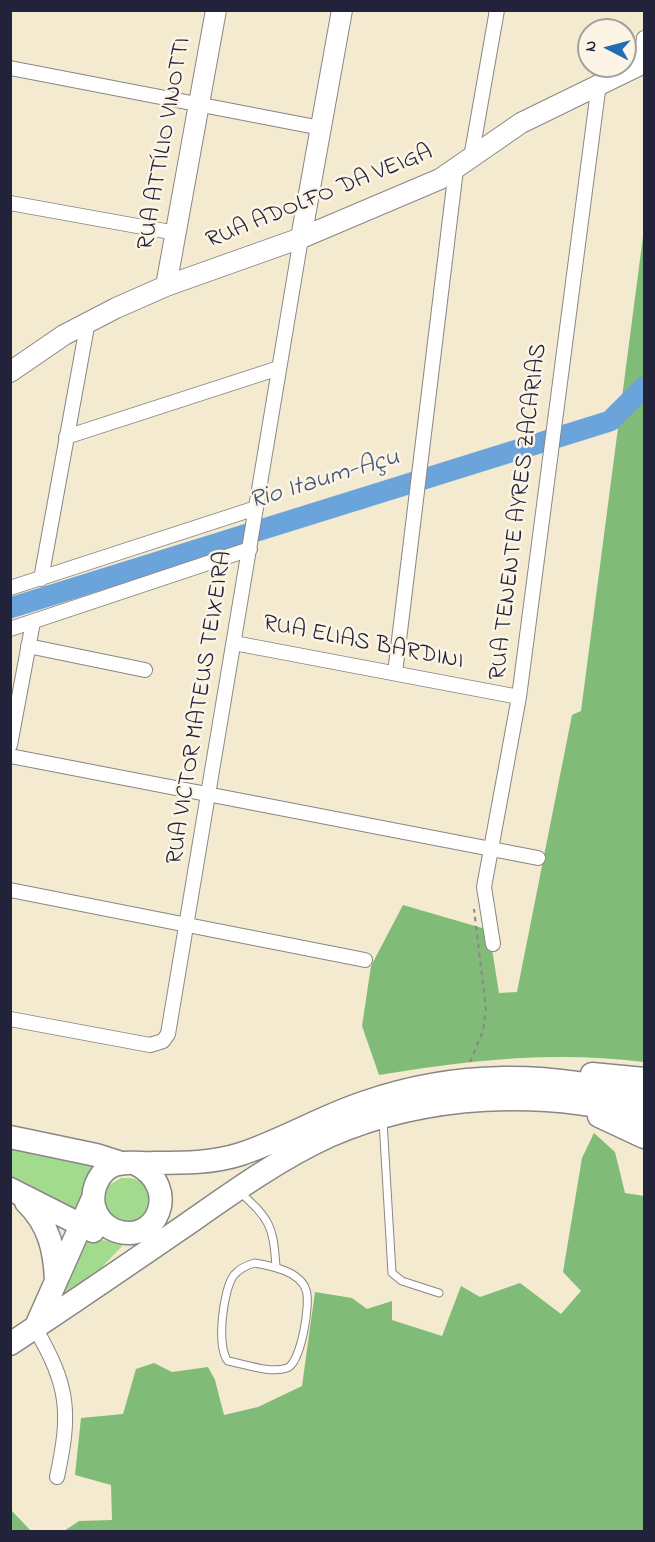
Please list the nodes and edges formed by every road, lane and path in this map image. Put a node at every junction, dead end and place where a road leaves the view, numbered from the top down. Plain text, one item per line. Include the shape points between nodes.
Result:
1 (216, 10) edge
2 (342, 10) edge
3 (497, 10) edge
4 (645, 38) edge
5 (643, 64) edge
6 (10, 68) edge
7 (599, 83) junction
8 (199, 105) junction
9 (321, 128) junction
10 (463, 164) junction
11 (10, 203) edge
12 (176, 233) junction
13 (301, 238) junction
14 (166, 286) junction
15 (87, 321) junction
16 (279, 368) junction
17 (10, 372) edge
18 (66, 437) junction
19 (256, 508) junction
20 (250, 545) junction
21 (41, 579) junction
22 (10, 588) edge
23 (33, 622) junction
24 (10, 629) edge
25 (234, 643) junction
26 (28, 646) junction
27 (145, 670) dead end
28 (395, 673) junction
29 (519, 697) junction
30 (10, 745) edge
31 (10, 756) edge
32 (209, 794) junction
33 (492, 849) junction
34 (538, 858) dead end
35 (484, 887) junction
36 (10, 890) edge
37 (187, 925) junction
38 (493, 944) dead end
39 (365, 960) dead end
40 (10, 1019) edge
41 (525, 1077) junction
42 (645, 1079) edge
43 (461, 1080) junction
44 (645, 1098) edge
45 (562, 1100) junction
46 (645, 1116) edge
47 (383, 1117) junction
48 (10, 1137) edge
49 (645, 1137) edge
50 (129, 1163) junction
51 (12, 1190) edge
52 (237, 1190) junction
53 (93, 1197) junction
54 (200, 1215) junction
55 (80, 1226) junction
56 (132, 1230) junction
57 (276, 1266) junction
58 (56, 1286) junction
59 (95, 1287) junction
60 (439, 1293) dead end
61 (35, 1328) junction
62 (10, 1344) edge
63 (57, 1477) dead end

1 - 8 street, RUA ATTÍLIO VINOTTI
2 - 9 street
3 - 10 street
4 - 5 street
5 - 7 street, RUA ADOLFO DA VEIGA
6 - 8 street
7 - 10 street, RUA ADOLFO DA VEIGA via 521,123
7 - 29 street, RUA TENENTE AYRES ZACARIAS
8 - 9 street
8 - 12 street, RUA ATTÍLIO VINOTTI
9 - 13 street
10 - 13 street, RUA ADOLFO DA VEIGA
10 - 28 street
11 - 12 street
12 - 14 street, RUA ATTÍLIO VINOTTI
13 - 14 street, RUA ADOLFO DA VEIGA
13 - 16 street, RUA VICTOR MATEUS TEIXEIRA
14 - 15 street, RUA ADOLFO DA VEIGA
15 - 17 street, RUA ADOLFO DA VEIGA
15 - 18 street
16 - 18 street
16 - 19 street, RUA VICTOR MATEUS TEIXEIRA
18 - 21 street
19 - 20 street, RUA VICTOR MATEUS TEIXEIRA
19 - 21 street
20 - 23 street
20 - 25 street, RUA VICTOR MATEUS TEIXEIRA
21 - 22 street
23 - 24 street
23 - 26 street
25 - 28 street, RUA ELIAS BARDINI
25 - 32 street, RUA VICTOR MATEUS TEIXEIRA
26 - 27 street
26 - 30 street
28 - 29 street, RUA ELIAS BARDINI
29 - 33 street, RUA TENENTE AYRES ZACARIAS
31 - 32 street
32 - 33 street
32 - 37 street, RUA VICTOR MATEUS TEIXEIRA
33 - 34 street
33 - 35 street, RUA TENENTE AYRES ZACARIAS
35 - 38 street, RUA TENENTE AYRES ZACARIAS
35 - 43 path via 477,897 474,916 486,1009 483,1031
36 - 37 street
37 - 39 street
37 - 40 street, RUA VICTOR MATEUS TEIXEIRA via 171,1024 163,1041 150,1046
41 - 42 main road via 582,1073
41 - 43 main road
41 - 44 main road via 588,1084
43 - 50 main road via 363,1102 225,1158
45 - 46 main road
45 - 47 main road via 471,1101
45 - 49 main road
47 - 52 main road via 310,1145
47 - 60 lane via 392,1273 402,1281
48 - 50 main road
50 - 53 main road via 101,1175
50 - 56 main road via 153,1175 162,1194 158,1214
51 - 55 main road
51 - 58 main road via 29,1205 45,1228 54,1252
52 - 54 main road
52 - 57 lane via 270,1224
53 - 55 main road
53 - 56 main road via 99,1218
54 - 56 main road
54 - 59 main road
55 - 56 main road via 94,1231
55 - 58 main road
56 - 59 main road
57 - 57 lane via 245,1266 228,1286 220,1344 228,1361 280,1370 291,1367 299,1357 308,1301 306,1289 300,1280
58 - 61 main road
59 - 61 main road
61 - 62 main road
61 - 63 street via 52,1356 64,1395 65,1440

